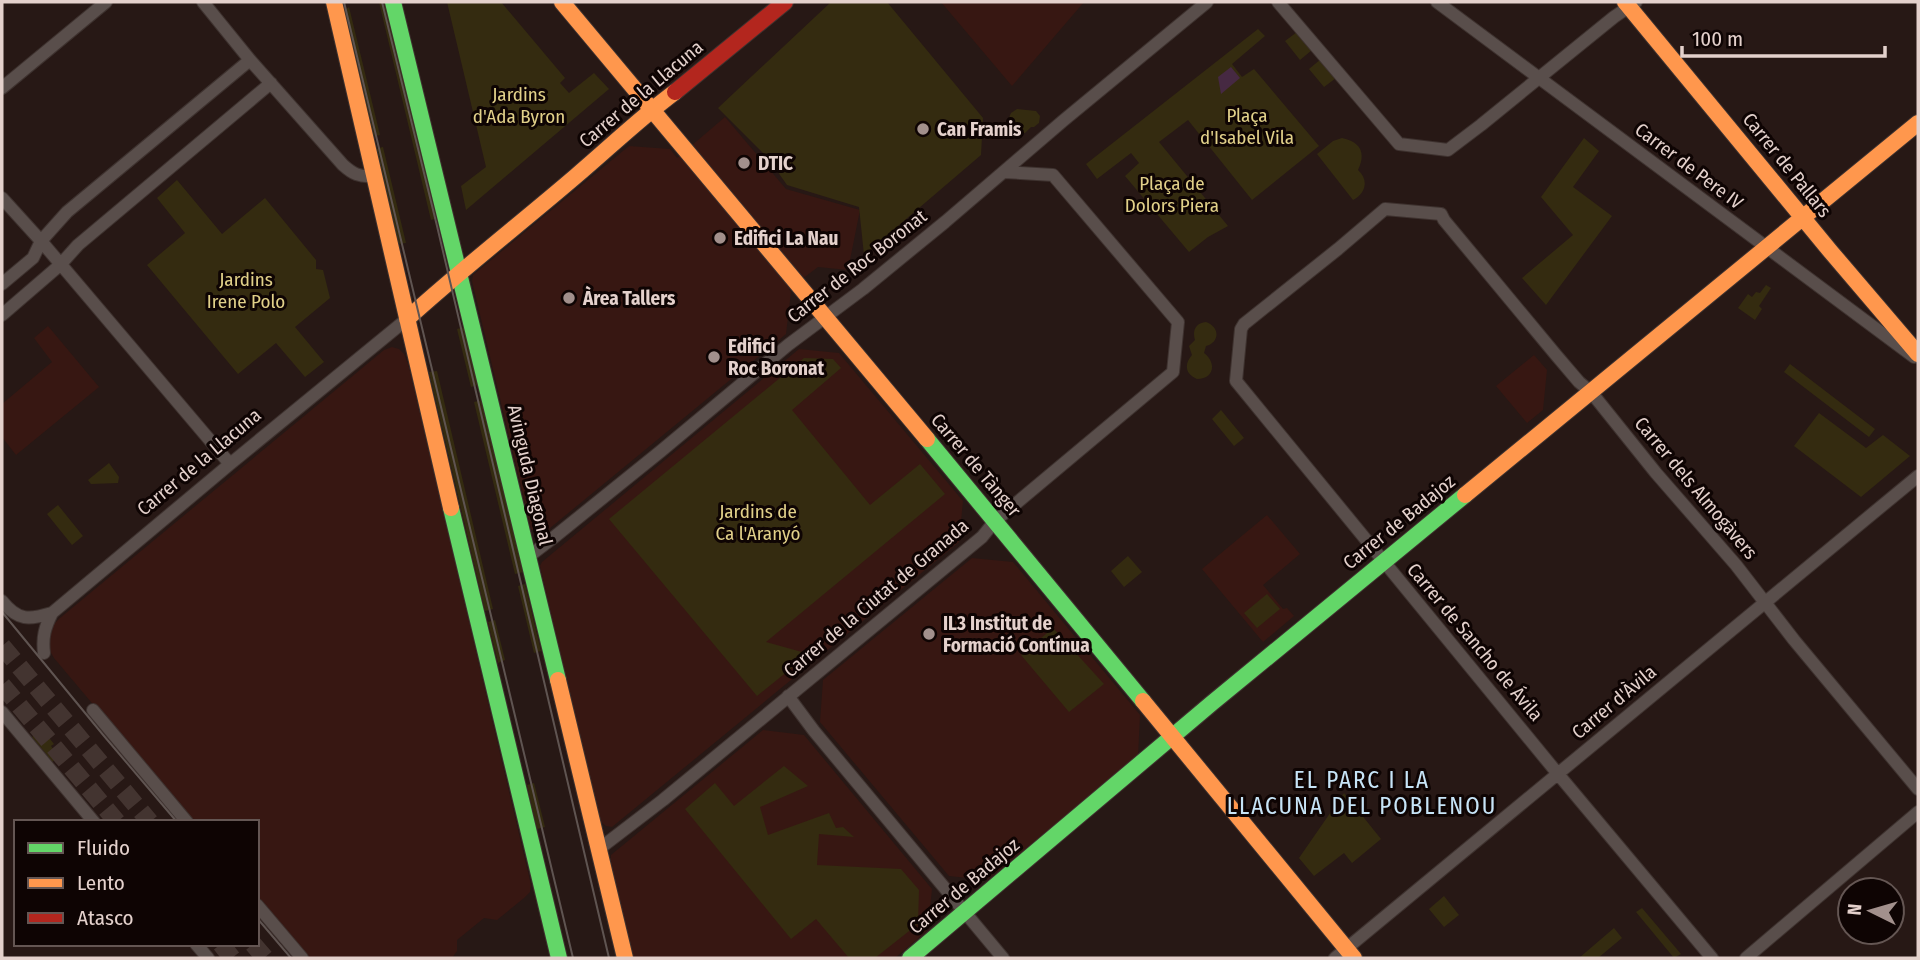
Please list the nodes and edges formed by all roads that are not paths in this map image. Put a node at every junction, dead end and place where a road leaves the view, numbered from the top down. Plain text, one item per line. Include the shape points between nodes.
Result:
1 (106, 2) edge
2 (203, 2) edge
3 (334, 2) edge
4 (393, 2) edge
5 (562, 2) edge
6 (785, 2) edge
7 (1207, 2) edge
8 (1278, 2) edge
9 (1437, 2) edge
10 (1630, 4) edge
11 (250, 60) junction
12 (1538, 78) junction
13 (271, 83) junction
14 (2, 88) edge
15 (651, 110) junction
16 (1918, 123) edge
17 (1004, 172) junction
18 (373, 176) junction
19 (2, 198) edge
20 (1803, 217) junction
21 (41, 241) junction
22 (1765, 247) junction
23 (60, 265) junction
24 (459, 273) junction
25 (2, 284) edge
26 (2, 315) edge
27 (827, 317) junction
28 (407, 319) junction
29 (1918, 354) edge
30 (1918, 360) edge
31 (1236, 381) joint
32 (1591, 392) junction
33 (230, 464) junction
34 (1918, 476) edge
35 (996, 521) junction
36 (528, 557) junction
37 (1384, 562) junction
38 (2, 601) edge
39 (1764, 602) junction
40 (52, 613) junction
41 (44, 653) dead end
42 (788, 696) junction
43 (93, 710) dead end
44 (2, 712) edge
45 (1172, 736) junction
46 (1558, 774) junction
47 (1918, 789) edge
48 (1918, 812) edge
49 (92, 820) edge
50 (185, 820) edge
51 (599, 849) junction
52 (259, 907) edge
53 (965, 913) junction
54 (1345, 955) edge
55 (302, 958) edge
56 (559, 958) edge
57 (625, 958) edge
58 (910, 958) edge
59 (1003, 958) edge
60 (1712, 958) edge
61 (1746, 958) edge

1 - 14 street
2 - 11 street
3 - 18 street
4 - 24 street, Avinguda Diagonal
5 - 15 street, Carrer de Tànger
6 - 15 street, Carrer de la Llacuna
7 - 17 street, Carrer de Roc Boronat
8 - 12 street via 1399,144 1448,150
9 - 12 street, Carrer de Pere IV
10 - 12 street
10 - 20 street, Carrer de Pallars
11 - 13 street
11 - 21 street via 67,212
12 - 22 street, Carrer de Pere IV
13 - 18 street via 342,165 353,175
13 - 23 street
15 - 24 street, Carrer de la Llacuna
15 - 27 street, Carrer de Tànger
16 - 20 street, Carrer de Badajoz
17 - 27 street, Carrer de Roc Boronat
17 - 35 street, Carrer de la Ciutat de Granada via 1053,175 1178,322 1173,372
18 - 28 street
19 - 21 street
20 - 22 street, Carrer de Badajoz
20 - 29 street, Carrer de Pallars
21 - 23 street
21 - 25 street via 33,258
22 - 30 street, Carrer de Pere IV
22 - 32 street, Carrer de Badajoz
23 - 26 street
23 - 33 street
24 - 28 street, Carrer de la Llacuna
24 - 36 street, Avinguda Diagonal
27 - 35 street, Carrer de Tànger
27 - 36 street, Carrer de Roc Boronat
28 - 33 street, Carrer de la Llacuna
28 - 56 street
31 - 32 street, Carrer dels Almogàvers via 1244,324 1385,209 1441,214
31 - 37 street, Carrer de Sancho de Ávila
32 - 37 street, Carrer de Badajoz
32 - 39 street, Carrer dels Almogàvers
33 - 40 street, Carrer de la Llacuna
34 - 39 street, Carrer d'Àvila
35 - 42 street, Carrer de la Ciutat de Granada
35 - 45 street, Carrer de Tànger
36 - 51 street, Avinguda Diagonal
37 - 45 street, Carrer de Badajoz
37 - 46 street, Carrer de Sancho de Ávila
38 - 40 street via 11,613 24,618
39 - 46 street, Carrer d'Àvila
39 - 47 street, Carrer dels Almogàvers
40 - 41 street via 42,640
42 - 51 street, Carrer de la Ciutat de Granada
42 - 53 street
43 - 50 street
44 - 49 street
45 - 53 street, Carrer de Badajoz
45 - 54 street, Carrer de Tànger
46 - 54 street, Carrer d'Àvila
46 - 60 street, Carrer de Sancho de Ávila
48 - 61 street
51 - 57 street, Avinguda Diagonal
52 - 55 street
53 - 58 street, Carrer de Badajoz
53 - 59 street

